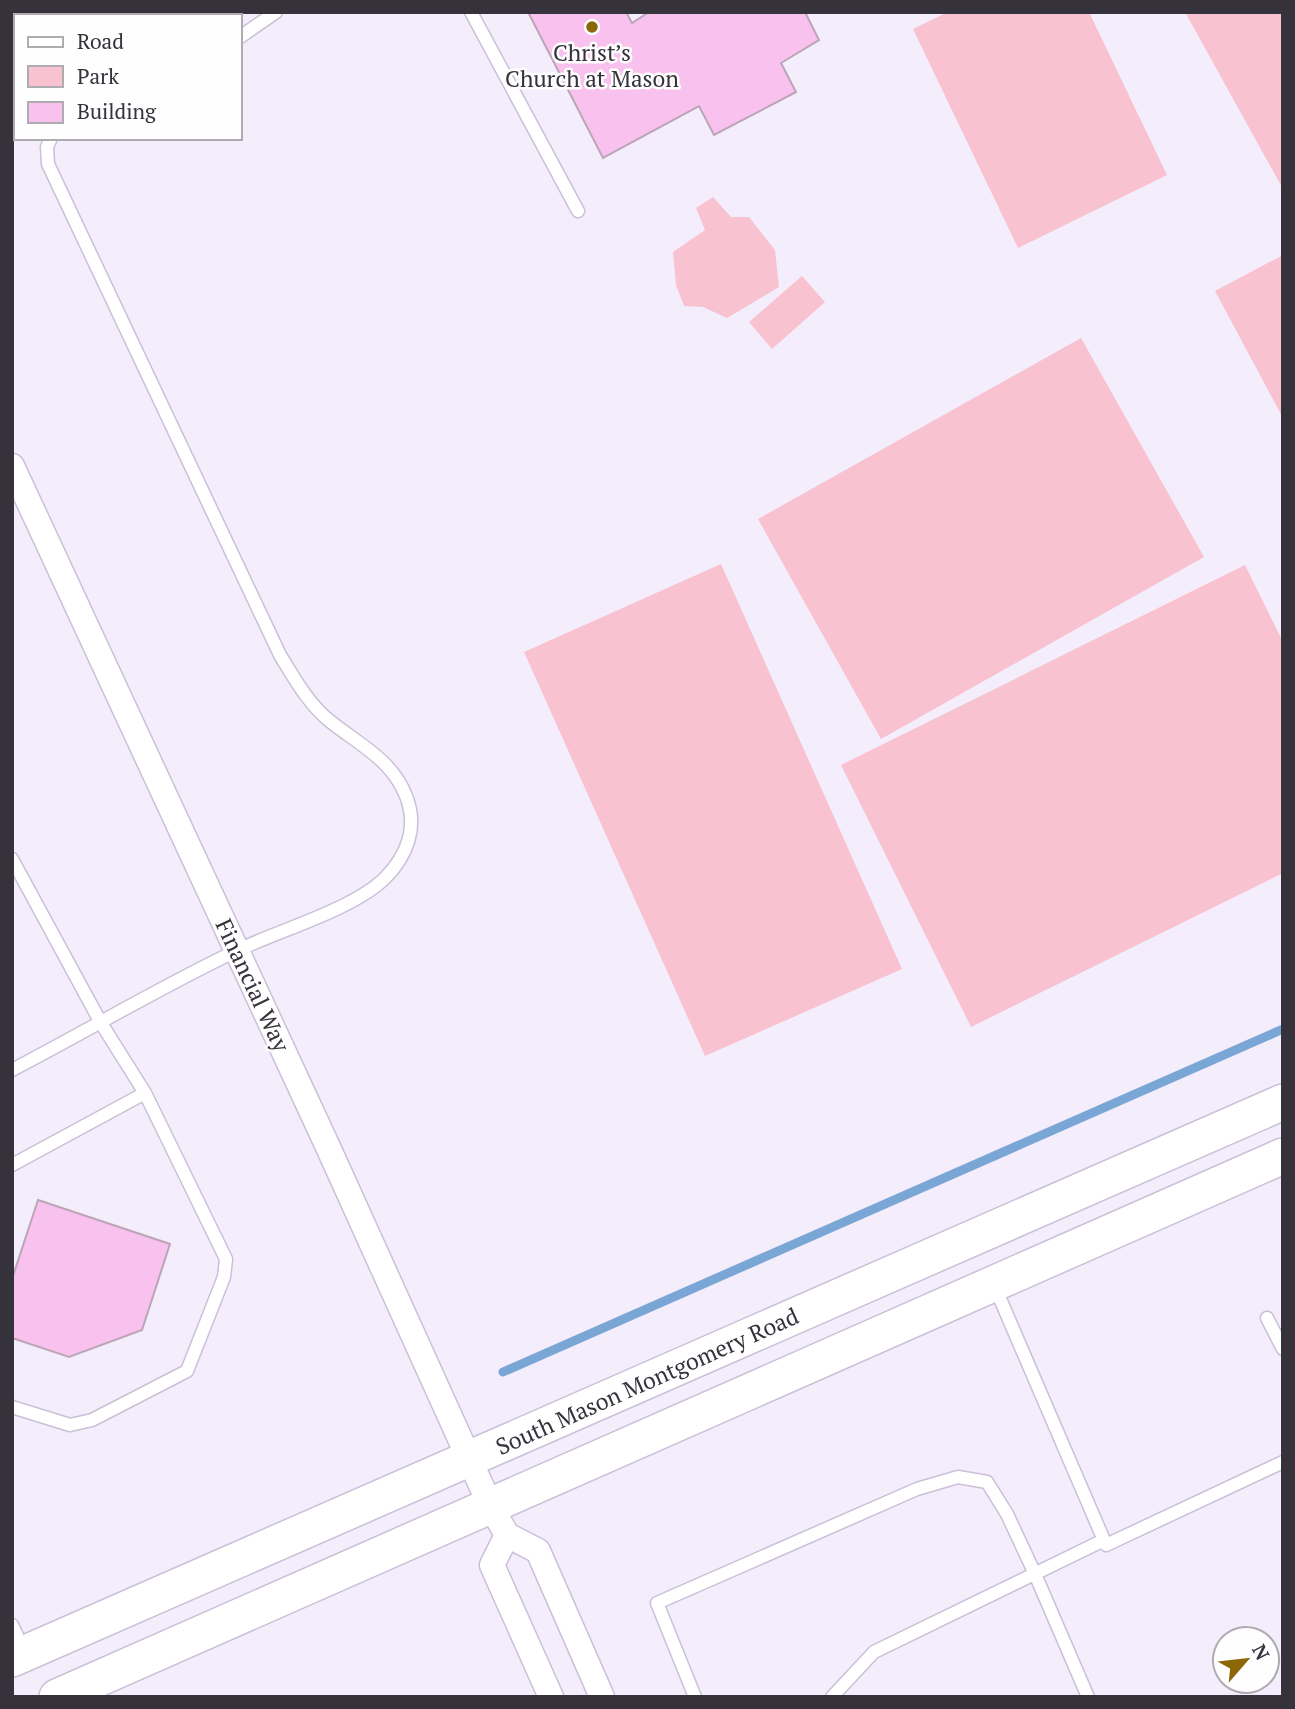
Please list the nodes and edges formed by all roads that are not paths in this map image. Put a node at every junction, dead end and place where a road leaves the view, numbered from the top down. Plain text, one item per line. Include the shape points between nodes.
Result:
1 (276, 12) edge
2 (471, 12) edge
3 (242, 36) edge
4 (50, 140) edge
5 (578, 211) dead end
6 (12, 466) edge
7 (12, 859) edge
8 (237, 950) junction
9 (101, 1023) junction
10 (12, 1070) edge
11 (145, 1093) junction
12 (1283, 1102) edge
13 (1283, 1156) edge
14 (12, 1165) edge
15 (993, 1283) junction
16 (1267, 1318) dead end
17 (1283, 1349) edge
18 (12, 1407) edge
19 (470, 1458) junction
20 (1283, 1462) edge
21 (490, 1505) junction
22 (507, 1535) junction
23 (1104, 1540) junction
24 (1035, 1574) junction
25 (17, 1646) edge
26 (57, 1697) edge
27 (551, 1697) edge
28 (602, 1697) edge
29 (695, 1697) edge
30 (832, 1697) edge
31 (1088, 1697) edge

1 - 3 lane
2 - 5 lane
4 - 8 lane via 48,164 280,655 302,690 330,721 393,772 412,819 409,844 399,862 362,896
6 - 8 street, Financial Way
7 - 9 lane
8 - 9 lane
8 - 19 street, Financial Way
9 - 10 lane
9 - 11 lane
11 - 14 lane
11 - 18 lane via 226,1259 224,1277 187,1371 92,1420 70,1425
12 - 19 main road, South Mason Montgomery Road
13 - 15 main road
15 - 21 main road
15 - 23 lane
16 - 17 lane
19 - 21 street, Financial Way
19 - 25 main road, South Mason Montgomery Road
20 - 23 lane via 1106,1545
21 - 22 street, Financial Way
21 - 26 main road
22 - 27 street via 492,1565
22 - 28 street via 538,1551
23 - 24 lane
24 - 29 lane via 986,1482 958,1477 917,1489 657,1603
24 - 30 lane via 874,1652
24 - 31 lane

